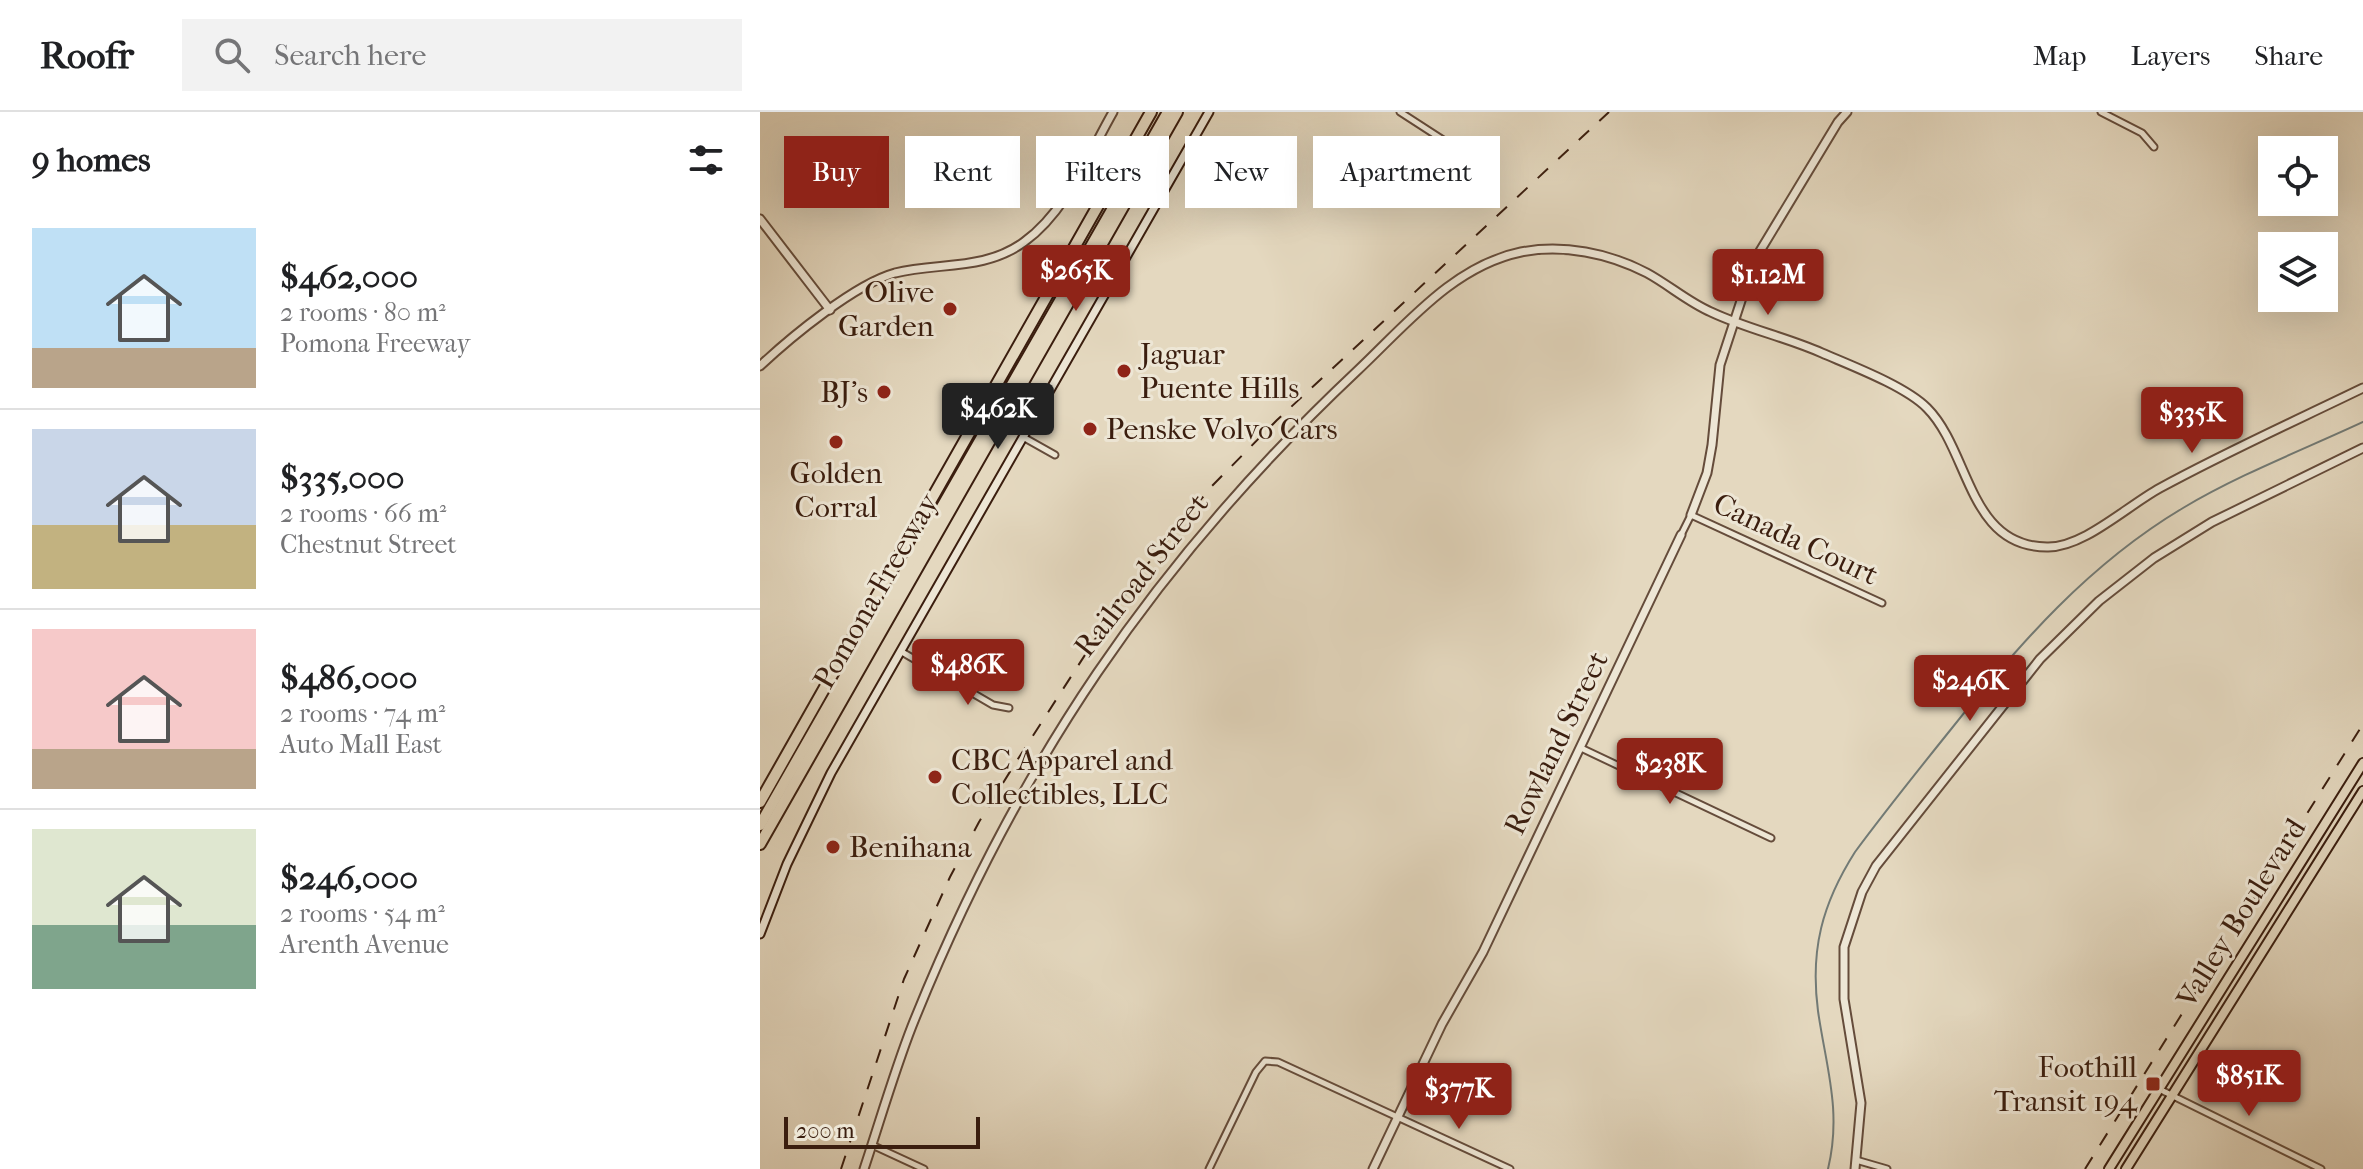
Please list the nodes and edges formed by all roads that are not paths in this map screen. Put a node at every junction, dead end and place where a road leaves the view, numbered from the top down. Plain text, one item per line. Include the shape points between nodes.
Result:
1 (1113, 112) edge
2 (1151, 112) edge
3 (1165, 112) edge
4 (1177, 112) edge
5 (1209, 112) edge
6 (1400, 112) edge
7 (1847, 112) edge
8 (2101, 112) edge
9 (1437, 136) edge
10 (2154, 147) dead end
11 (760, 219) edge
12 (830, 310) junction
13 (1733, 322) junction
14 (760, 366) edge
15 (2363, 388) edge
16 (1023, 437) junction
17 (2363, 448) edge
18 (1055, 455) dead end
19 (1691, 515) junction
20 (1681, 535) joint
21 (1882, 603) dead end
22 (902, 652) junction
23 (1009, 708) dead end
24 (1581, 748) junction
25 (2363, 763) edge
26 (2363, 791) edge
27 (760, 802) edge
28 (760, 816) edge
29 (760, 825) edge
30 (1771, 838) dead end
31 (760, 844) edge
32 (2269, 914) junction
33 (2282, 922) junction
34 (760, 934) edge
35 (2159, 1089) junction
36 (2172, 1096) junction
37 (1398, 1118) junction
38 (872, 1145) junction
39 (1855, 1165) edge
40 (2112, 1166) edge
41 (864, 1169) edge
42 (924, 1169) edge
43 (1209, 1169) edge
44 (1373, 1169) edge
45 (1510, 1169) edge
46 (1887, 1169) edge
47 (2126, 1169) edge
48 (2321, 1169) edge

1 - 12 street via 1058,207 1025,242 976,263 879,278
2 - 27 highway, Pomona Freeway
3 - 28 highway
3 - 29 highway
4 - 31 highway, Pomona Freeway
5 - 16 street
6 - 9 street
7 - 13 street via 1754,261
8 - 10 street via 2142,133
11 - 12 street
12 - 14 street
13 - 15 street, Railroad Street via 1817,350 1912,396 1942,427 1993,525 2009,537 2049,548 2071,544 2162,487
13 - 19 street, Rowland Street via 1720,365 1707,473
13 - 38 street, Railroad Street via 1606,255 1562,249 1521,252 1484,264 1444,288 1301,424 1231,498 1137,614 1040,760 985,860 910,1031
16 - 18 street
16 - 22 street
17 - 39 street via 2212,522 2099,601 2040,659 1876,866 1844,947 1844,999 1861,1103
19 - 20 street, Rowland Street
19 - 21 street, Canada Court
20 - 24 street, Rowland Street
22 - 23 street via 993,705
22 - 34 street via 831,773
24 - 30 street
24 - 37 street, Rowland Street
25 - 32 main road, Valley Boulevard
26 - 33 main road, Valley Boulevard
32 - 33 main road
32 - 35 main road, Valley Boulevard
33 - 36 main road, Valley Boulevard
35 - 36 street
35 - 40 main road, Valley Boulevard
36 - 47 main road, Valley Boulevard
36 - 48 street
37 - 43 street via 1278,1062 1265,1061
37 - 44 street, Rowland Street
37 - 45 street
38 - 41 street, Railroad Street
38 - 42 street
39 - 46 street

